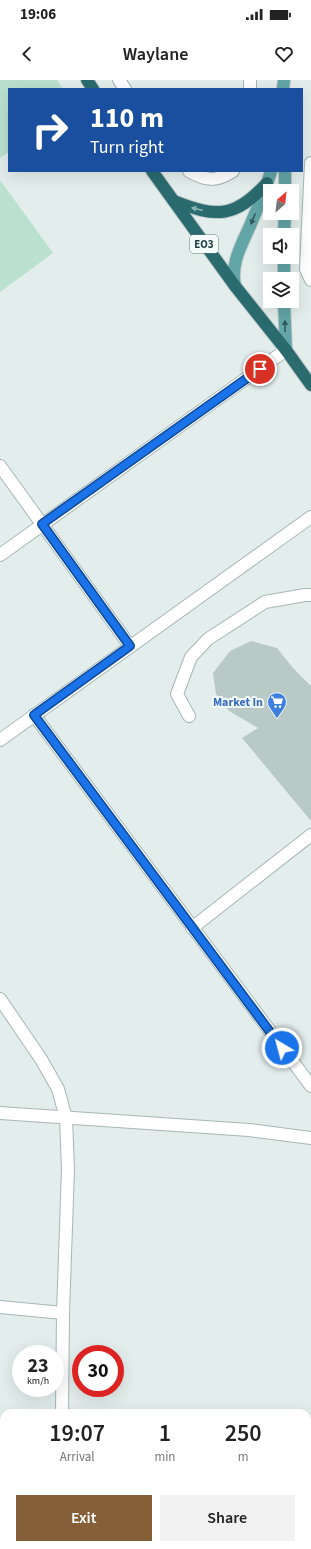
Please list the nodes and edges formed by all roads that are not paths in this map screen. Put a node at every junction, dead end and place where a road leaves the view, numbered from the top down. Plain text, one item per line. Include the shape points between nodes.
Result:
1 (311, 163) edge
2 (156, 172) edge
3 (191, 172) edge
4 (232, 172) edge
5 (271, 172) edge
6 (285, 172) edge
7 (267, 183) junction
8 (285, 184) edge
9 (174, 201) junction
10 (311, 280) edge
11 (235, 286) junction
12 (284, 308) edge
13 (286, 350) junction
14 (311, 385) edge
15 (0, 466) edge
16 (311, 517) edge
17 (42, 524) junction
18 (0, 555) edge
19 (311, 595) edge
20 (130, 646) junction
21 (34, 715) junction
22 (190, 716) dead end
23 (0, 740) edge
24 (311, 835) edge
25 (192, 928) junction
26 (0, 999) edge
27 (310, 1085) edge
28 (0, 1113) edge
29 (66, 1118) junction
30 (311, 1138) edge
31 (0, 1307) edge
32 (63, 1313) junction
33 (62, 1409) edge

1 - 10 street via 306,269
2 - 9 highway, ΕΟ3
3 - 4 street via 212,180
5 - 7 main road
6 - 8 main road
7 -> 9 highway via 245,204 232,211 202,211
7 -> 11 main road via 237,253 233,277
9 - 11 highway, ΕΟ3
11 - 13 highway, ΕΟ3
13 -> 12 main road
13 - 14 highway, ΕΟ3
13 - 17 street
15 - 17 street
16 - 20 street
17 - 18 street
17 - 20 street
19 - 22 street via 266,602 208,638 190,657 177,694
20 - 21 street
21 - 23 street
21 - 25 street
24 - 25 street
25 - 27 street
26 - 29 street via 58,1089
28 - 29 street
29 - 30 street via 249,1130
29 - 32 street via 68,1169
31 - 32 street
32 - 33 street

